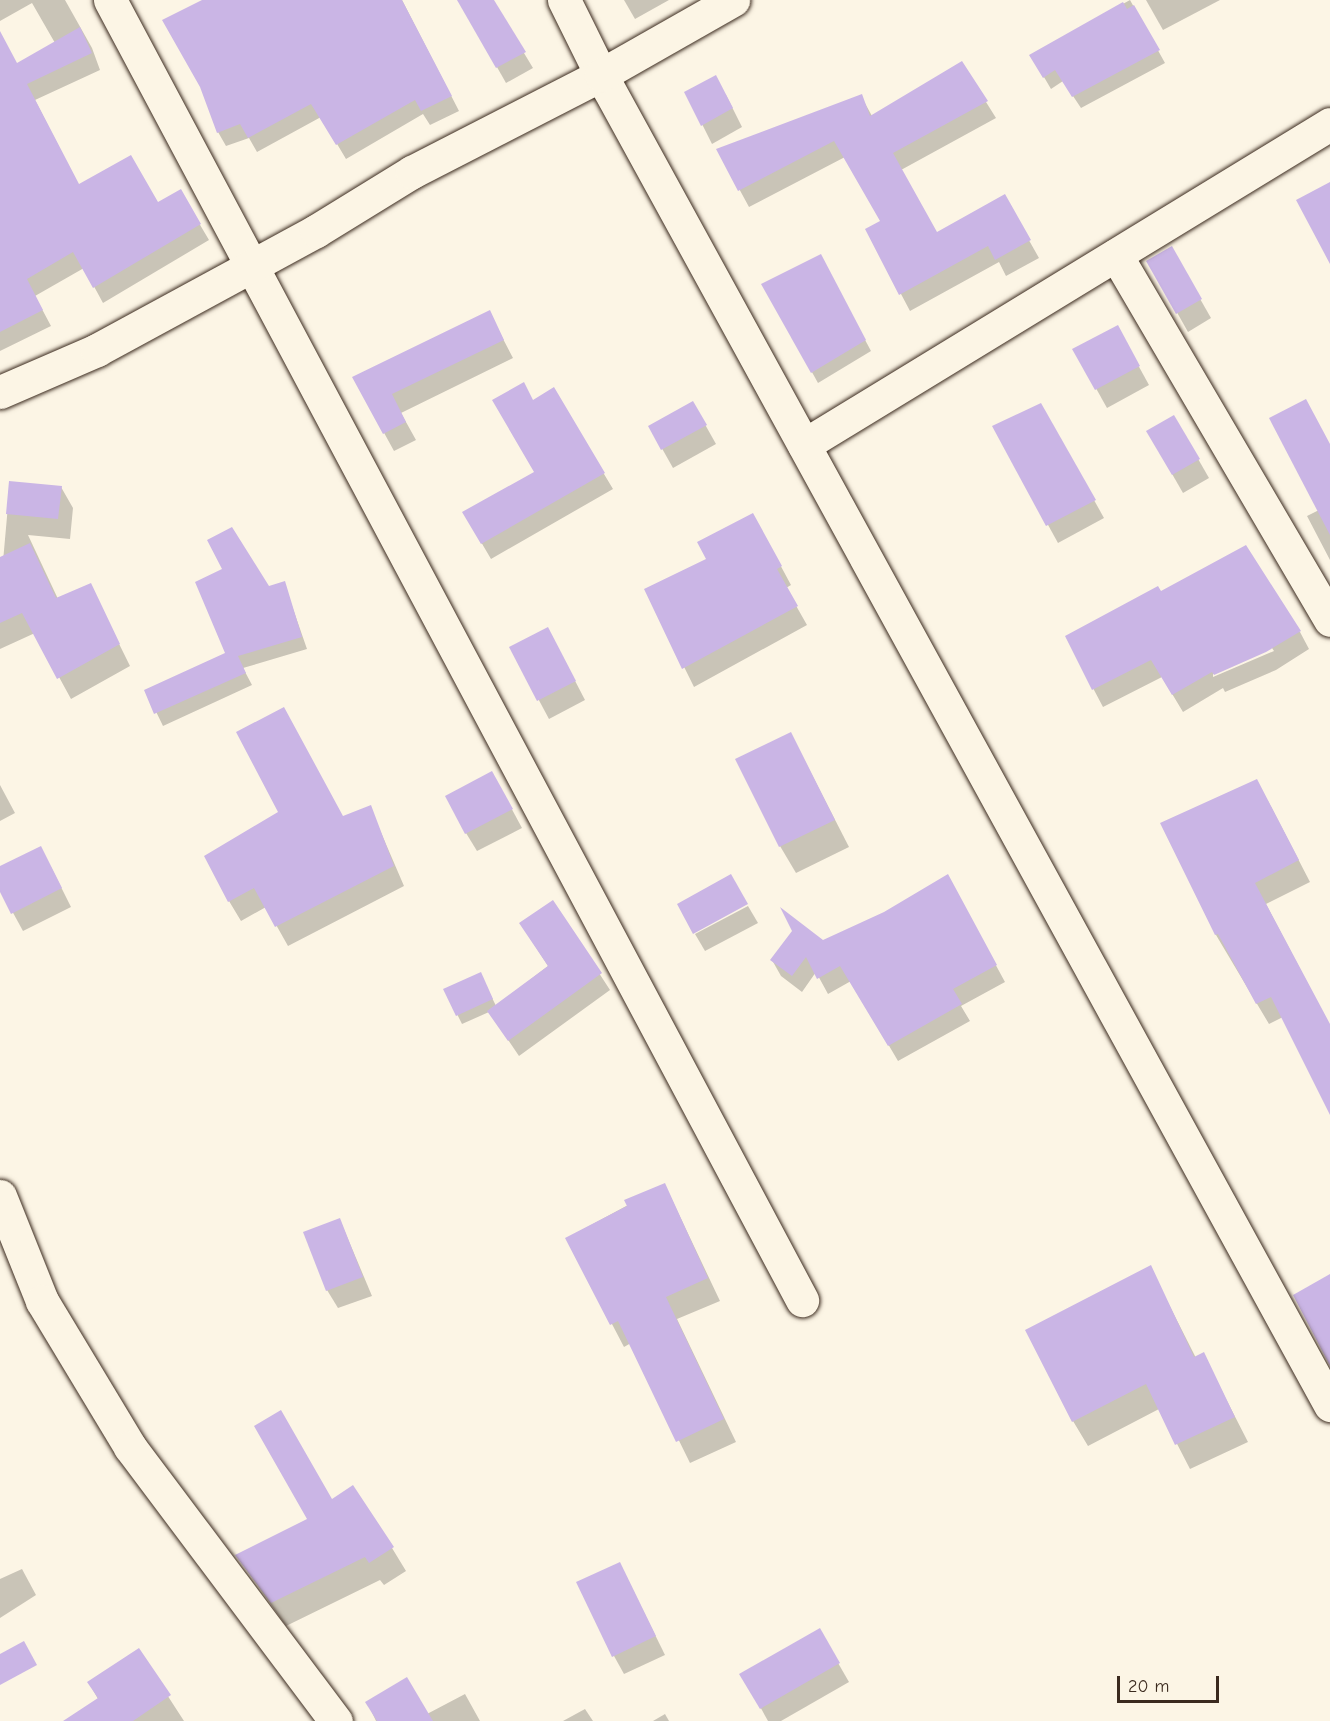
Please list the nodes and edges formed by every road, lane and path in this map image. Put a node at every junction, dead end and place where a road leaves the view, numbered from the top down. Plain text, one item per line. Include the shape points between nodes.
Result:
1 (110, 0) edge
2 (564, 0) edge
3 (733, 0) edge
4 (601, 75) junction
5 (1330, 124) edge
6 (1116, 255) junction
7 (249, 267) junction
8 (0, 392) edge
9 (804, 445) junction
10 (1330, 620) edge
11 (0, 1196) edge
12 (802, 1300) dead end
13 (1330, 1405) edge
14 (336, 1721) edge

1 - 7 street
2 - 4 street
3 - 4 street
4 - 7 street via 412,172
4 - 9 street
5 - 6 street
6 - 9 street
6 - 10 street
7 - 8 street via 97,350
7 - 12 street
9 - 13 street
11 - 14 street via 42,1301 130,1447

